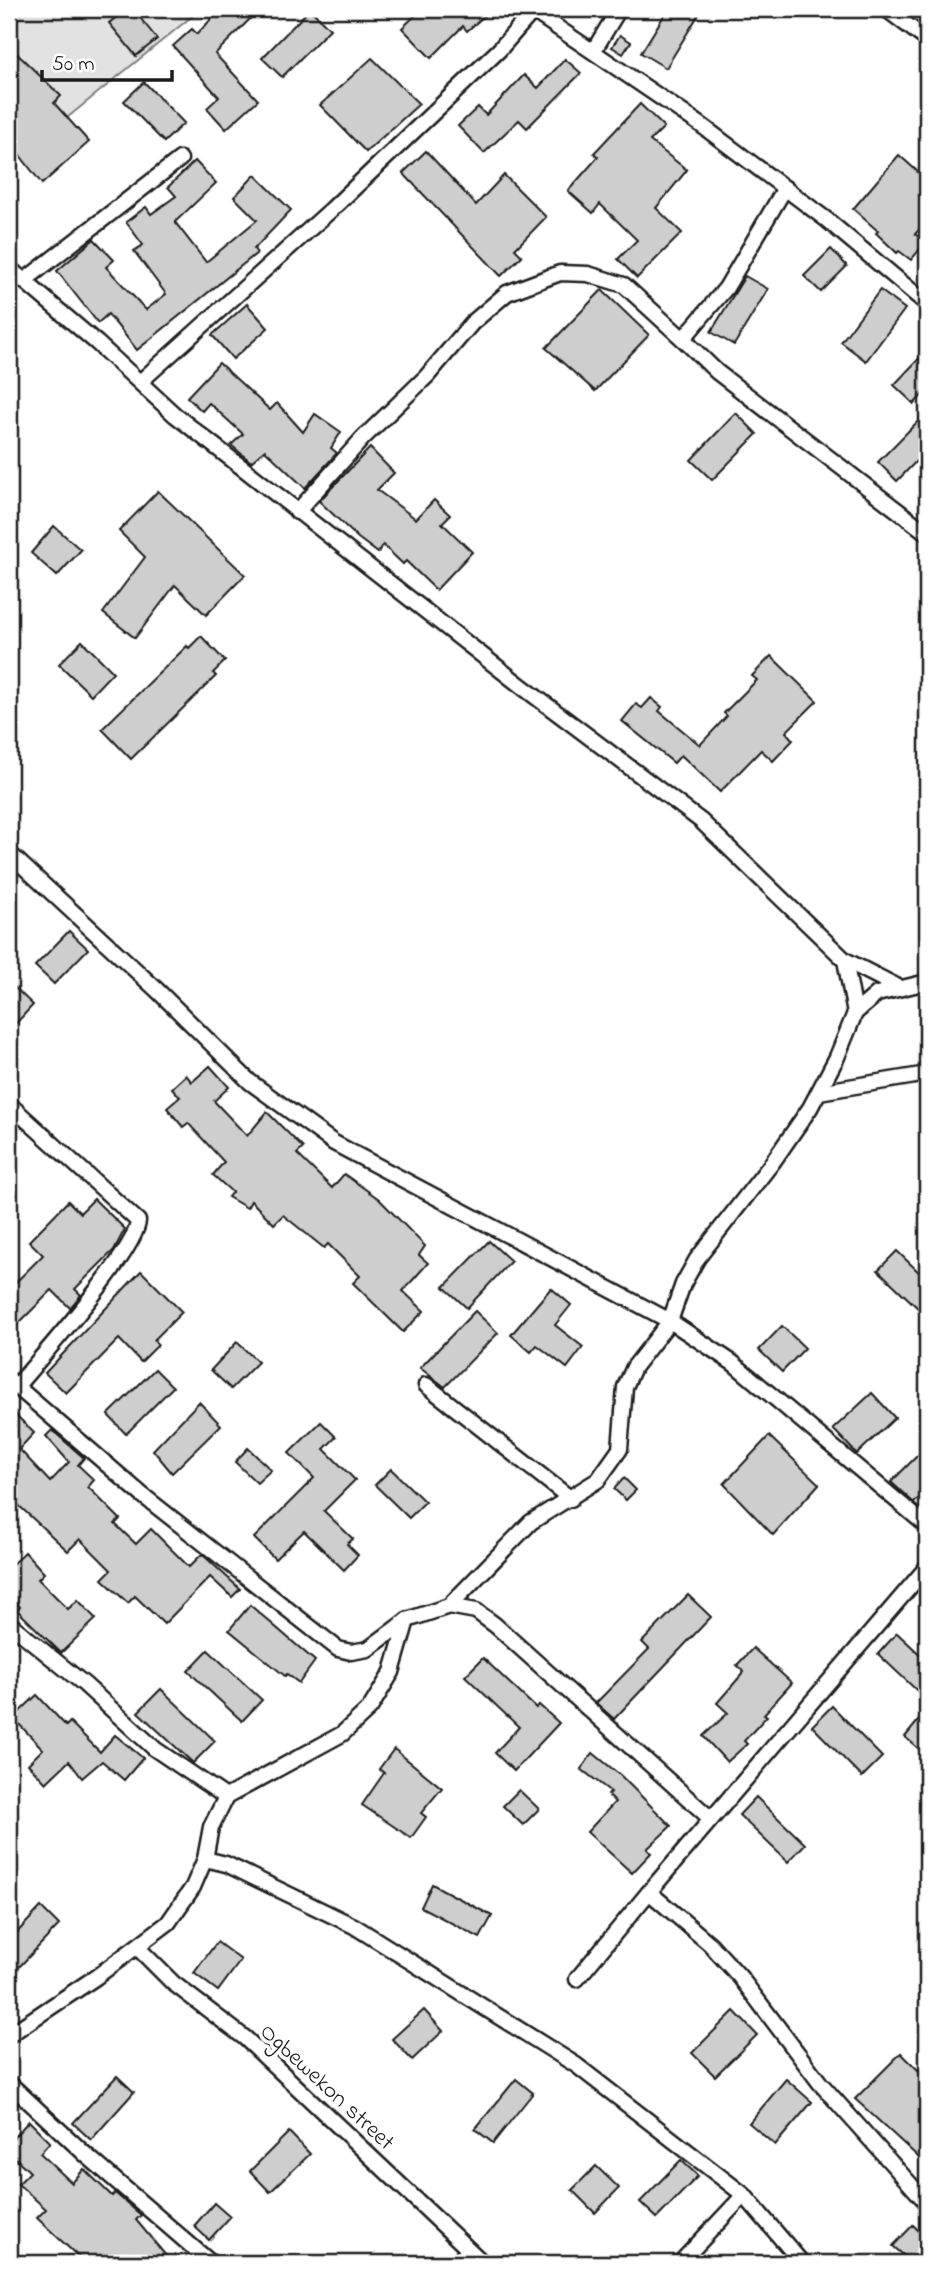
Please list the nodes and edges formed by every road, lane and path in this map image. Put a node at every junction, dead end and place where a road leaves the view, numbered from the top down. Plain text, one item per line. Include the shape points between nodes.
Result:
1 (619, 9) edge
2 (886, 9) edge
3 (532, 10) edge
4 (927, 40) edge
5 (594, 50) junction
6 (180, 159) dead end
7 (785, 188) junction
8 (9, 268) edge
9 (24, 281) junction
10 (927, 304) edge
11 (683, 339) junction
12 (140, 382) junction
13 (297, 512) junction
14 (927, 533) edge
15 (9, 853) edge
16 (845, 960) junction
17 (927, 982) edge
18 (900, 988) junction
19 (855, 1013) junction
20 (927, 1074) edge
21 (819, 1093) junction
22 (9, 1104) edge
23 (670, 1321) junction
24 (12, 1383) edge
25 (426, 1385) dead end
26 (571, 1499) junction
27 (927, 1526) edge
28 (927, 1567) edge
29 (449, 1606) junction
30 (407, 1620) junction
31 (9, 1623) edge
32 (226, 1797) junction
33 (711, 1819) junction
34 (205, 1859) junction
35 (649, 1892) junction
36 (137, 1947) junction
37 (577, 1979) dead end
38 (9, 2035) edge
39 (9, 2083) edge
40 (744, 2195) junction
41 (926, 2200) edge
42 (469, 2251) junction
43 (211, 2263) edge
44 (456, 2263) edge
45 (483, 2263) edge
46 (680, 2263) edge
47 (802, 2263) edge

1 - 5 street
2 - 4 street
3 - 5 street
3 - 12 street via 499,50 332,209
5 - 7 street
6 - 9 street
7 - 10 street
7 - 11 street via 726,288
8 - 9 street
9 - 12 street
11 - 13 street via 624,285 588,274 560,273 507,293 472,323
11 - 14 street via 717,372
12 - 13 street
13 - 16 street via 701,821
15 - 23 street via 250,1082 334,1143
16 - 18 street
16 - 19 street
17 - 18 street
18 - 19 street via 877,994
19 - 21 street
20 - 21 street
21 - 23 street via 772,1163 697,1259
22 - 24 street via 138,1221 130,1241 79,1313
23 - 26 street via 634,1367 625,1387 620,1449 598,1480
23 - 27 street via 733,1363
24 - 30 street via 141,1494 338,1649 368,1648
25 - 26 street
26 - 29 street via 531,1522
28 - 33 street
29 - 30 street
29 - 33 street via 476,1611 495,1625
30 - 32 street via 392,1672 370,1709 342,1734
31 - 32 street via 155,1749
32 - 34 street via 211,1827
33 - 35 street
34 - 36 street via 193,1887 168,1923
34 - 40 street via 226,1864 366,1933 576,2065
35 - 37 street
35 - 41 street via 718,1952 820,2083
36 - 38 street
36 - 42 street, Ogbewekon street via 173,1983 245,2038
39 - 43 street
40 - 46 street
40 - 47 street
42 - 44 street
42 - 45 street, Ogbewekon street

